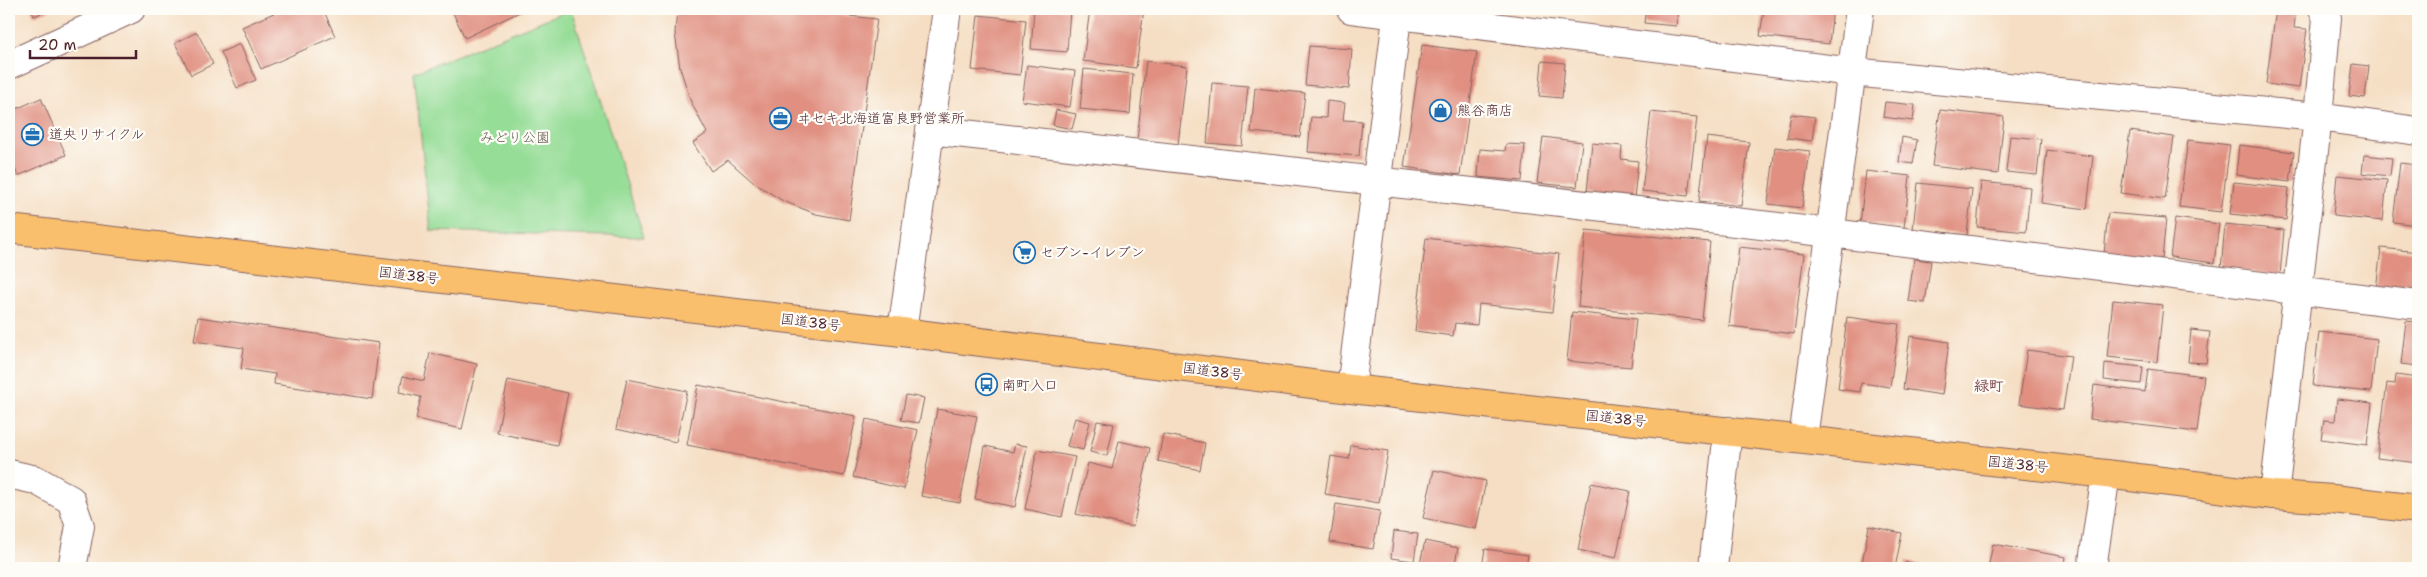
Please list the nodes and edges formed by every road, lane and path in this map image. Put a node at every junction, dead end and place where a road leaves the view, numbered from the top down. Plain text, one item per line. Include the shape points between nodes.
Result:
1 (131, 9) edge
2 (947, 9) edge
3 (1351, 9) edge
4 (1860, 9) edge
5 (2323, 9) edge
6 (1397, 12) edge
7 (9, 65) edge
8 (1852, 72) junction
9 (2318, 117) junction
10 (930, 130) junction
11 (2418, 131) edge
12 (1376, 182) junction
13 (9, 229) edge
14 (1831, 233) junction
15 (2297, 292) junction
16 (2418, 305) edge
17 (902, 332) junction
18 (1351, 389) junction
19 (1728, 431) junction
20 (1803, 440) junction
21 (9, 474) edge
22 (2106, 474) junction
23 (2274, 495) junction
24 (2418, 509) edge
25 (72, 568) edge
26 (1713, 568) edge
27 (2092, 568) edge

1 - 7 street
2 - 10 street
3 - 6 street
4 - 8 street
5 - 9 street via 2327,18
6 - 8 street
6 - 12 street
8 - 9 street
8 - 14 street
9 - 11 street
9 - 15 street
10 - 12 street
10 - 17 street
12 - 14 street
12 - 18 street
13 - 17 highway, 国道38号
14 - 15 street
14 - 20 street
15 - 16 street
15 - 23 street
17 - 18 highway, 国道38号
18 - 19 highway, 国道38号
19 - 20 highway, 国道38号
19 - 26 street
20 - 22 highway, 国道38号
21 - 25 street via 36,480 71,500 80,526
22 - 23 highway, 国道38号
22 - 27 street
23 - 24 highway, 国道38号

